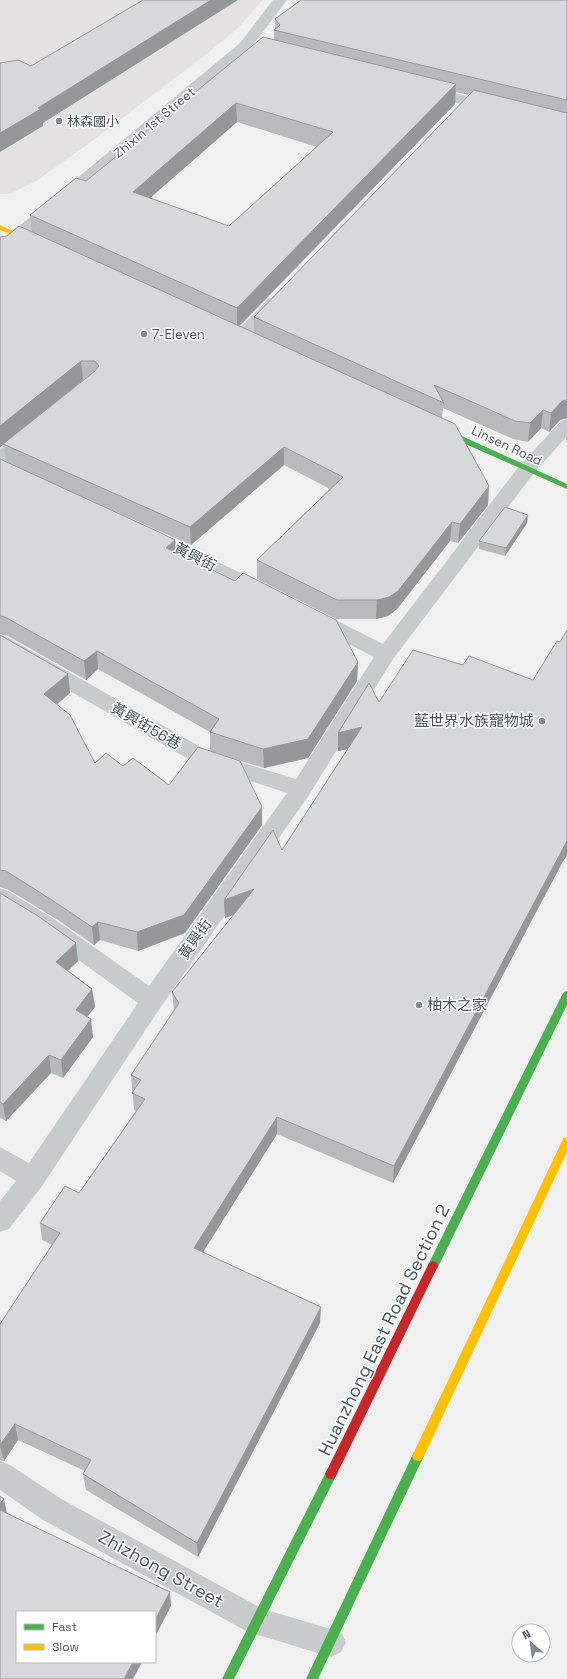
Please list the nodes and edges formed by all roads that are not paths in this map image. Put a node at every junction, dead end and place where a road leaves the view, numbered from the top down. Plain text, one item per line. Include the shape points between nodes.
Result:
1 (280, 0) edge
2 (245, 46) junction
3 (261, 50) edge
4 (414, 88) edge
5 (506, 111) edge
6 (0, 227) edge
7 (19, 236) junction
8 (48, 248) edge
9 (0, 250) edge
10 (285, 291) edge
11 (241, 337) edge
12 (427, 423) edge
13 (42, 424) edge
14 (567, 425) edge
15 (2, 466) edge
16 (528, 469) junction
17 (567, 487) edge
18 (135, 529) edge
19 (282, 601) edge
20 (302, 612) edge
21 (0, 642) edge
22 (386, 654) junction
23 (301, 789) junction
24 (0, 897) edge
25 (567, 995) edge
26 (152, 1001) junction
27 (567, 1141) edge
28 (0, 1158) edge
29 (33, 1178) junction
30 (0, 1221) edge
31 (0, 1474) edge
32 (258, 1622) junction
33 (331, 1642) junction
34 (228, 1679) edge
35 (312, 1679) edge

1 - 2 lane, Zhixin 1st Street
2 - 3 lane
2 - 7 lane, Zhixin 1st Street
4 - 5 lane via 463,107
6 - 7 main road
7 - 8 main road
7 - 9 lane, Zhixin 1st Street
10 - 11 lane
12 - 16 main road, Linsen Road
13 - 15 lane
14 - 16 lane, 黃興街
16 - 17 main road, Linsen Road
16 - 22 lane, 黃興街
18 - 19 lane, 黃興街
20 - 22 lane
21 - 23 lane, 黃興街56巷 via 205,759
22 - 23 lane, 黃興街
23 - 26 lane, 黃興街
24 - 26 lane via 49,927
25 - 32 main road, Huanzhong East Road Section 2
26 - 29 lane, 黃興街
27 - 33 main road
28 - 29 lane
29 - 30 lane, 黃興街
31 - 32 lane, Zhizhong Street via 53,1510
32 - 33 lane, Zhizhong Street
32 - 34 main road, Huanzhong East Road Section 2
33 - 35 main road

